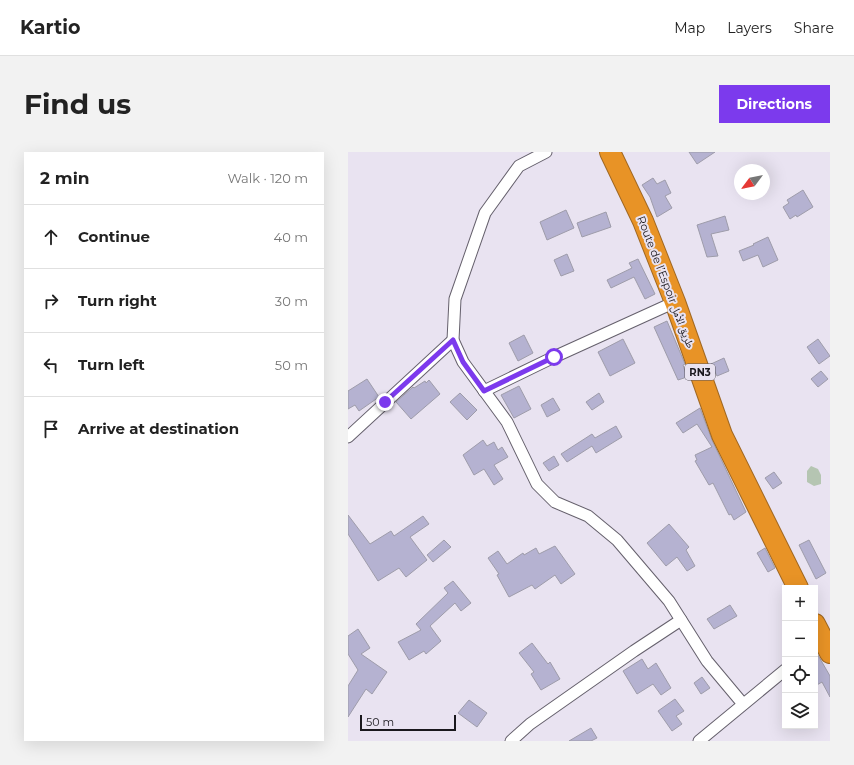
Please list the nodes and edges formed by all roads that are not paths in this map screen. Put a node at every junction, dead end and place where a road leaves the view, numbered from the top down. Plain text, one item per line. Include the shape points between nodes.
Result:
1 (546, 152) edge
2 (610, 152) edge
3 (675, 302) junction
4 (453, 340) junction
5 (484, 391) junction
6 (348, 437) edge
7 (797, 585) edge
8 (681, 620) junction
9 (818, 633) edge
10 (823, 648) edge
11 (782, 672) edge
12 (743, 704) junction
13 (511, 741) edge
14 (699, 741) edge

1 - 4 street via 519,166 485,213 455,299
2 - 3 highway, Route de l’Espoir طريق الأمل / RN3 via 643,221
3 - 5 street
3 - 7 highway, Route de l’Espoir طريق الأمل / RN3 via 722,435
4 - 5 street via 463,362
4 - 6 street
5 - 8 street via 507,422 537,484 555,502 588,516 617,540 669,601
8 - 12 street via 707,661
8 - 13 street via 543,715
9 - 10 highway
11 - 12 street
12 - 14 street

